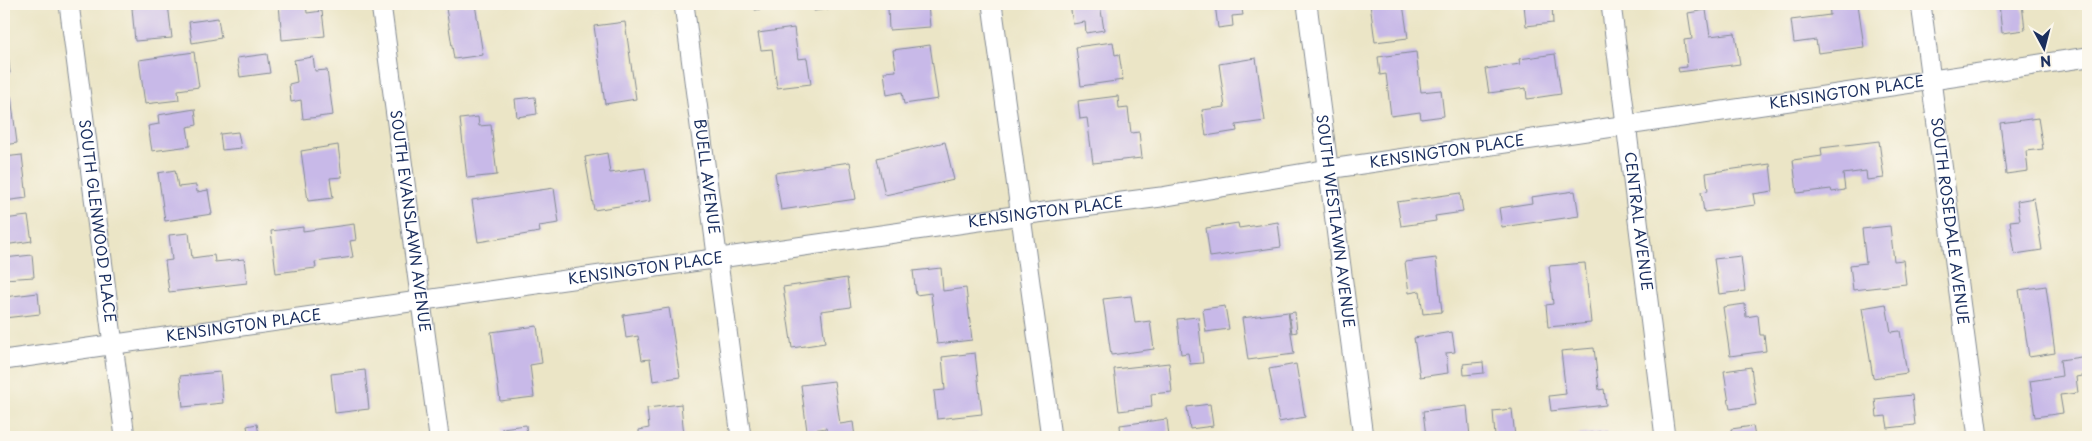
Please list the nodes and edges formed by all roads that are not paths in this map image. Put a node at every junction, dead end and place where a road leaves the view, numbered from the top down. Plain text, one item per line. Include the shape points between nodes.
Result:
1 (69, 4) edge
2 (381, 4) edge
3 (684, 4) edge
4 (992, 4) edge
5 (1308, 4) edge
6 (1611, 4) edge
7 (1921, 4) edge
8 (2088, 57) edge
9 (1932, 80) junction
10 (1627, 126) junction
11 (1329, 169) junction
12 (1021, 215) junction
13 (716, 258) junction
14 (421, 301) junction
15 (113, 344) junction
16 (4, 360) edge
17 (125, 437) edge
18 (439, 437) edge
19 (741, 437) edge
20 (1051, 437) edge
21 (1363, 437) edge
22 (1665, 437) edge
23 (1978, 437) edge

1 - 15 street, SOUTH GLENWOOD PLACE
2 - 14 street, SOUTH EVANSLAWN AVENUE
3 - 13 street, BUELL AVENUE
4 - 12 street
5 - 11 street, SOUTH WESTLAWN AVENUE
6 - 10 street, CENTRAL AVENUE
7 - 9 street, SOUTH ROSEDALE AVENUE
8 - 9 street, KENSINGTON PLACE
9 - 10 street, KENSINGTON PLACE
9 - 23 street, SOUTH ROSEDALE AVENUE
10 - 11 street, KENSINGTON PLACE
10 - 22 street, CENTRAL AVENUE
11 - 12 street, KENSINGTON PLACE via 1161,197
11 - 21 street, SOUTH WESTLAWN AVENUE
12 - 13 street, KENSINGTON PLACE
12 - 20 street
13 - 14 street, KENSINGTON PLACE
13 - 19 street, BUELL AVENUE
14 - 15 street, KENSINGTON PLACE
14 - 18 street, SOUTH EVANSLAWN AVENUE
15 - 16 street, KENSINGTON PLACE
15 - 17 street, SOUTH GLENWOOD PLACE

